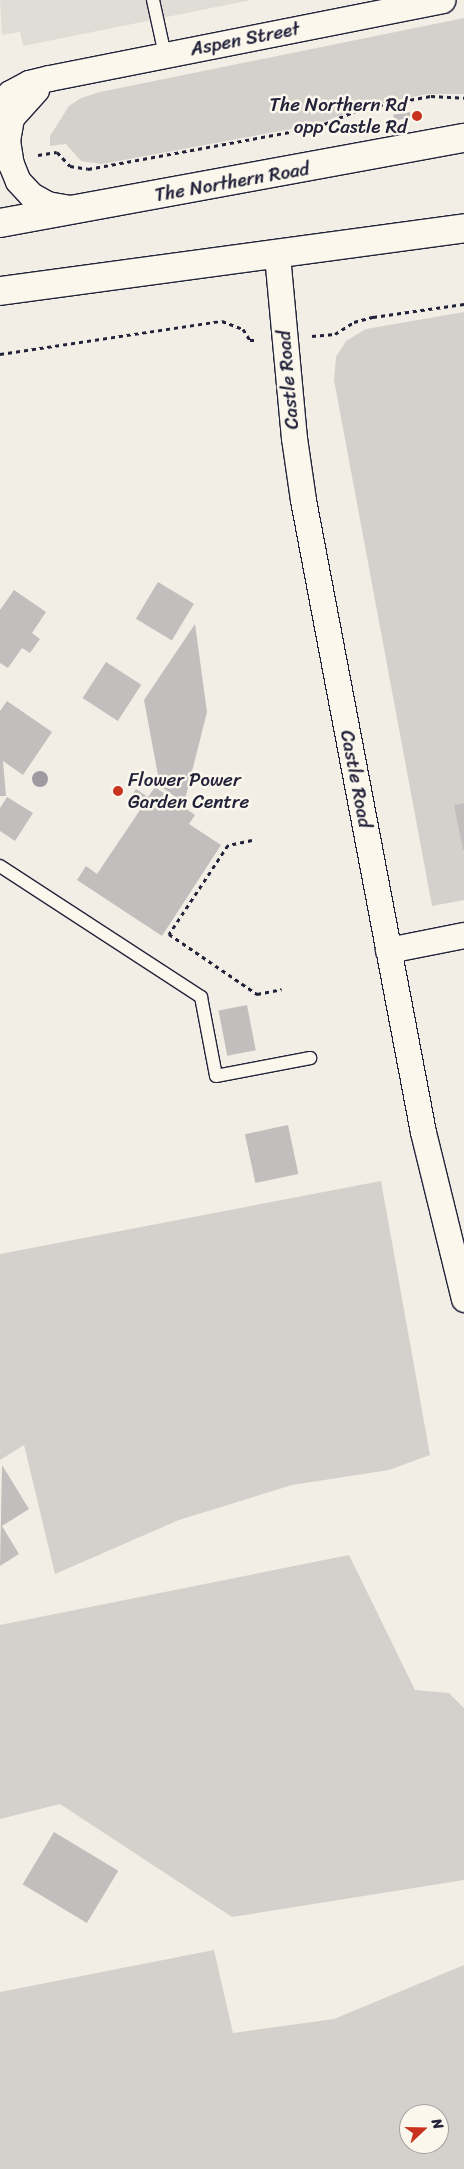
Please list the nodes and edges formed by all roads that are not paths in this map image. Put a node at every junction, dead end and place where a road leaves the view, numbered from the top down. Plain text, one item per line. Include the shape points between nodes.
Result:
1 (153, 0) edge
2 (442, 0) edge
3 (165, 55) junction
4 (49, 78) junction
5 (0, 103) edge
6 (464, 138) edge
7 (77, 209) junction
8 (0, 223) edge
9 (464, 228) edge
10 (277, 255) junction
11 (0, 291) edge
12 (0, 866) edge
13 (464, 936) edge
14 (388, 950) junction
15 (310, 1058) dead end
16 (464, 1299) edge

1 - 3 lane
2 - 3 street, Aspen Street
3 - 4 street, Aspen Street
4 - 5 street, Aspen Street via 29,83 10,93
4 - 7 street via 20,104 11,118 7,140 11,164 18,181 31,194 47,204
6 - 7 highway, The Northern Road
7 - 8 highway, The Northern Road
9 - 10 highway
10 - 11 highway
10 - 14 street, Castle Road via 303,500
12 - 15 lane via 202,997 216,1076
13 - 14 street
14 - 16 street, Castle Road via 429,1162 453,1245

